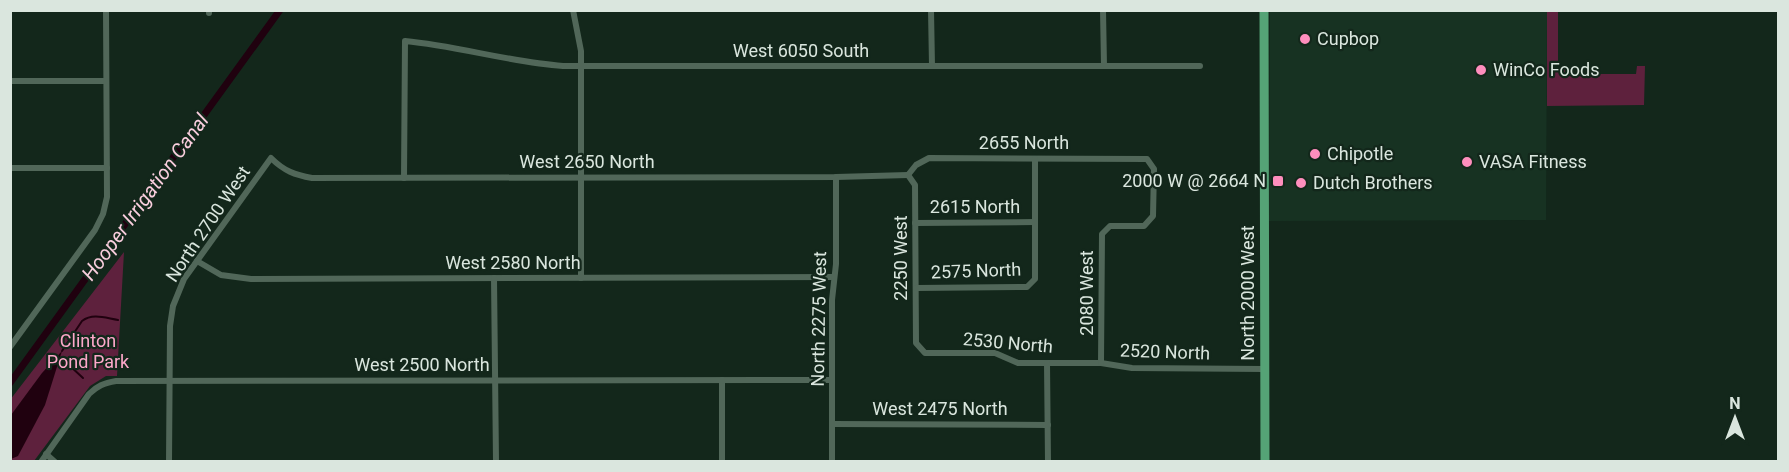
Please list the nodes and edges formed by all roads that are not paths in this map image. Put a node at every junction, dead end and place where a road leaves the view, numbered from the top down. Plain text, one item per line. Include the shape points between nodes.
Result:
1 (106, 10) edge
2 (573, 10) edge
3 (931, 10) edge
4 (1103, 10) edge
5 (1264, 10) edge
6 (581, 66) junction
7 (932, 66) junction
8 (1104, 66) junction
9 (1200, 66) dead end
10 (10, 81) edge
11 (106, 81) junction
12 (272, 158) joint
13 (1035, 159) junction
14 (10, 168) edge
15 (107, 168) junction
16 (908, 175) junction
17 (582, 177) junction
18 (836, 177) junction
19 (404, 178) junction
20 (1035, 222) junction
21 (915, 223) junction
22 (1110, 226) joint
23 (197, 261) junction
24 (834, 277) junction
25 (494, 278) junction
26 (582, 278) junction
27 (916, 288) junction
28 (916, 344) joint
29 (10, 346) edge
30 (1047, 363) junction
31 (1101, 363) junction
32 (1264, 369) junction
33 (496, 380) junction
34 (722, 380) junction
35 (832, 380) junction
36 (170, 381) junction
37 (832, 424) junction
38 (1048, 425) junction
39 (46, 454) junction
40 (41, 462) edge
41 (56, 462) edge
42 (169, 462) edge
43 (496, 462) edge
44 (722, 462) edge
45 (832, 462) edge
46 (1048, 462) edge
47 (1264, 462) edge

1 - 11 street
2 - 6 street
3 - 7 street
4 - 8 street
5 - 32 main road, North 2000 West
6 - 7 street, West 6050 South
6 - 17 street
6 - 19 street, West 6050 South via 531,64 405,41
7 - 8 street, West 6050 South
8 - 9 street, West 6050 South
10 - 11 street
11 - 15 street
12 - 19 street, West 2650 North via 288,172 312,178
12 - 23 street, North 2700 West
13 - 16 street, 2655 North via 929,158
13 - 20 street
13 - 22 street, 2655 North via 1147,159 1154,169 1153,216 1144,226
14 - 15 street
15 - 29 street via 107,196 95,230
16 - 18 street, West 2650 North
16 - 21 street, 2250 West via 915,185
17 - 18 street, West 2650 North
17 - 19 street, West 2650 North
17 - 26 street
18 - 24 street, North 2275 West
20 - 21 street, 2615 North
20 - 27 street, 2575 North via 1035,279 1027,287
21 - 27 street, 2250 West
22 - 31 street, 2080 West via 1102,234
23 - 25 street, West 2580 North via 221,275 251,279
23 - 36 street, North 2700 West via 173,306
24 - 26 street, West 2580 North
24 - 35 street, North 2275 West
25 - 26 street, West 2580 North
25 - 33 street
27 - 28 street, 2250 West
28 - 30 street, 2530 North via 925,353 995,353 1018,363
30 - 31 street, 2530 North
30 - 38 street
31 - 32 street, 2520 North via 1132,368
32 - 47 main road, North 2000 West
33 - 34 street, West 2500 North
33 - 36 street, West 2500 North
33 - 43 street
34 - 35 street, West 2500 North
34 - 44 street
35 - 37 street, North 2275 West
36 - 39 street, West 2500 North via 116,381 96,387
36 - 42 street, North 2700 West
37 - 38 street, West 2475 North
37 - 45 street, North 2275 West
38 - 46 street
39 - 40 street, West 2500 North
39 - 41 street

